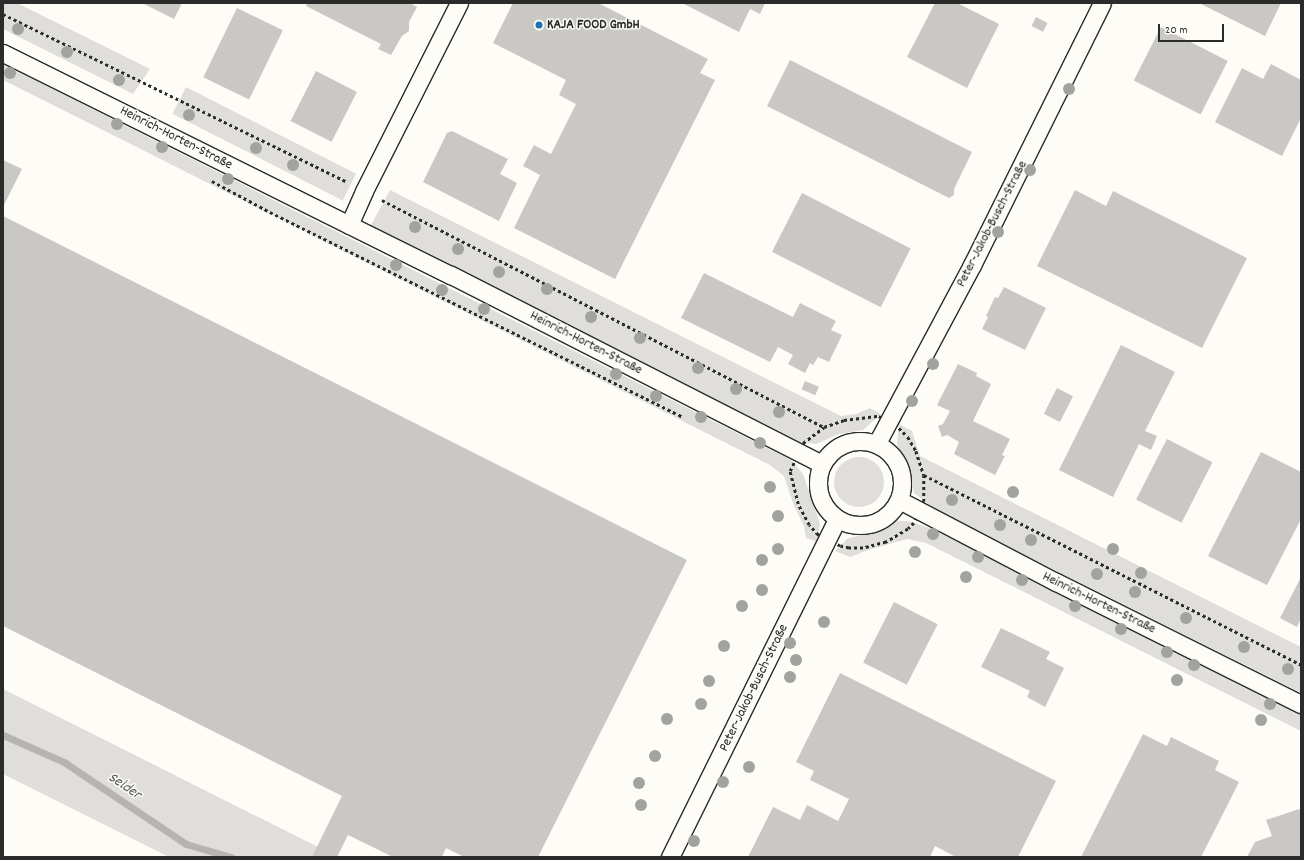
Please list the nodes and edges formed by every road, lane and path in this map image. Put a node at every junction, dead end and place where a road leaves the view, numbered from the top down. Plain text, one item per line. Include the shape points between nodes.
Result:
1 (459, 3) edge
2 (1102, 3) edge
3 (3, 14) edge
4 (3, 53) edge
5 (208, 178) dead end
6 (364, 191) junction
7 (349, 225) junction
8 (690, 421) dead end
9 (890, 422) junction
10 (824, 427) junction
11 (877, 443) junction
12 (798, 451) junction
13 (822, 464) junction
14 (783, 467) dead end
15 (790, 471) junction
16 (924, 475) junction
17 (899, 500) junction
18 (920, 511) junction
19 (837, 519) junction
20 (827, 540) junction
21 (1301, 665) edge
22 (1301, 704) edge
23 (670, 857) edge

1 - 6 street
2 - 9 street, Peter-Jakob-Busch-Straße via 972,265
3 - 6 path
4 - 7 street, Heinrich-Horten-Straße
5 - 8 path via 270,212
6 - 7 street
6 - 10 path
7 - 12 street, Heinrich-Horten-Straße
9 - 10 path via 879,416 854,418
9 - 11 street, Peter-Jakob-Busch-Straße
9 - 16 path via 908,437 919,457
10 - 12 path via 803,442
11 - 13 street via 865,440 840,445 829,453
11 - 17 street via 889,451 897,461 902,474
12 - 13 street, Heinrich-Horten-Straße
12 - 15 path
13 - 19 street via 818,476 821,500
14 - 15 path
15 - 20 path via 794,493 803,515 818,535
16 - 18 path via 924,501
16 - 21 path
17 - 18 street, Heinrich-Horten-Straße
17 - 19 street via 892,511 872,524 848,524
18 - 20 path via 908,529 874,546 849,548
18 - 22 street, Heinrich-Horten-Straße
19 - 20 street, Peter-Jakob-Busch-Straße
20 - 23 street, Peter-Jakob-Busch-Straße

